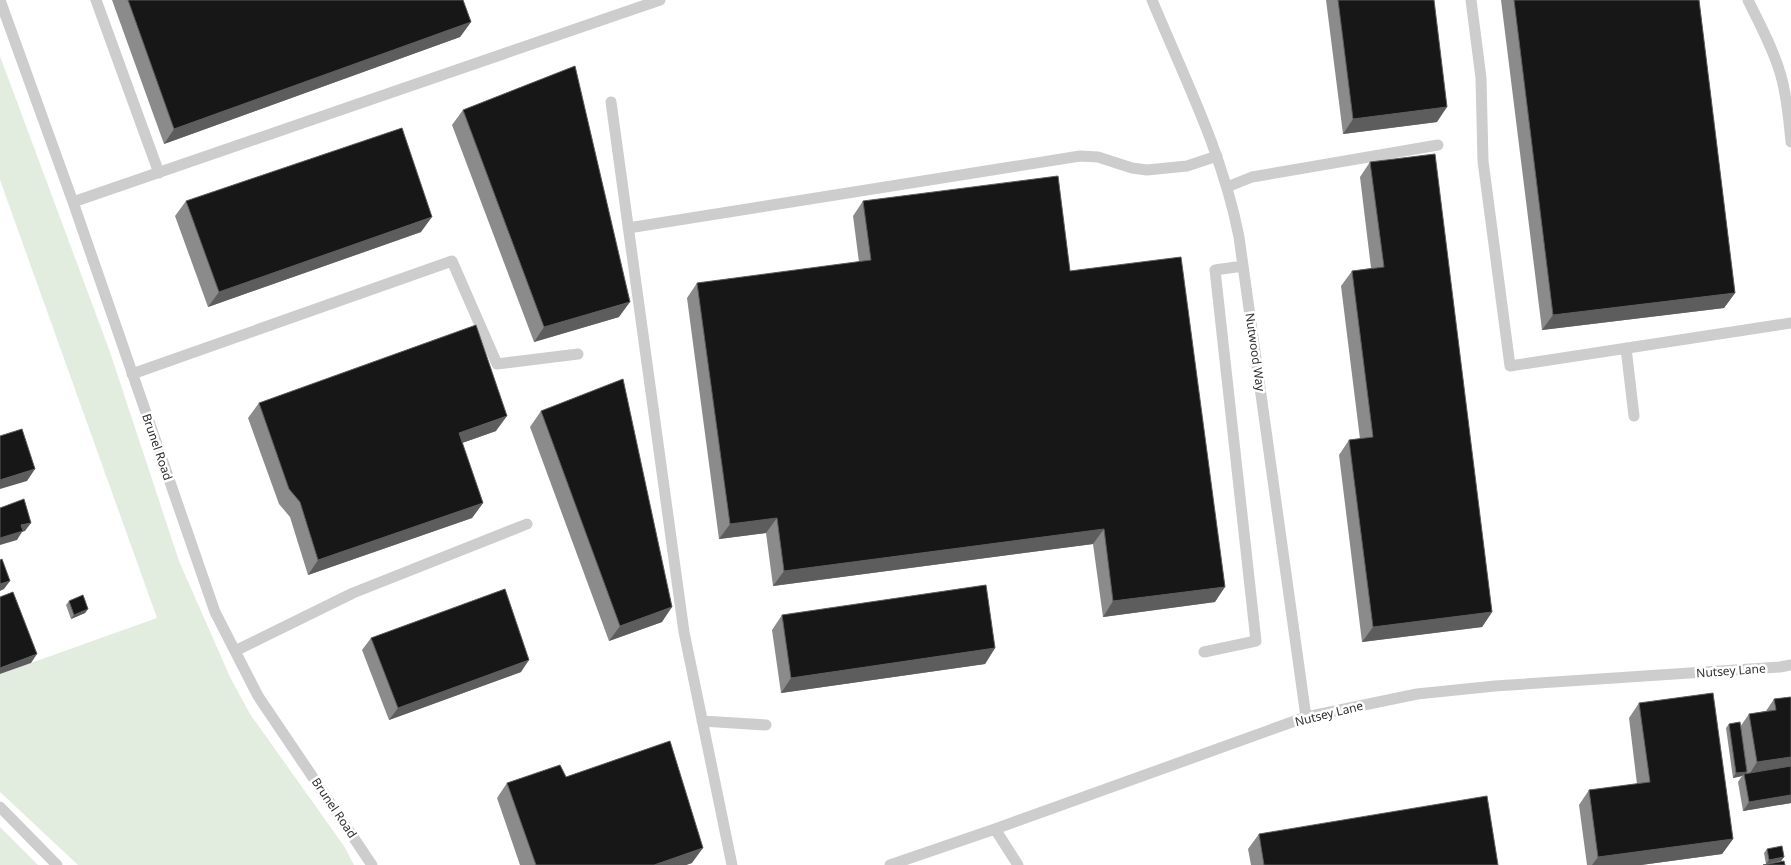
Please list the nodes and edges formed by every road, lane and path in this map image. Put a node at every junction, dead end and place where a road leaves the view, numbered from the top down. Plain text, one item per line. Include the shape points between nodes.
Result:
1 (0, 0) edge
2 (96, 0) edge
3 (660, 0) edge
4 (1152, 0) edge
5 (1471, 0) edge
6 (1748, 0) edge
7 (611, 102) dead end
8 (1790, 114) edge
9 (1791, 142) edge
10 (1438, 145) dead end
11 (1216, 156) junction
12 (159, 173) junction
13 (1227, 187) junction
14 (73, 202) junction
15 (628, 228) junction
16 (1243, 266) junction
17 (1791, 323) edge
18 (1626, 348) junction
19 (578, 354) dead end
20 (132, 374) junction
21 (1634, 416) dead end
22 (527, 524) dead end
23 (235, 651) junction
24 (1204, 652) dead end
25 (1791, 665) edge
26 (1306, 717) junction
27 (702, 721) junction
28 (766, 725) dead end
29 (0, 807) edge
30 (995, 829) junction
31 (57, 865) edge
32 (372, 865) edge
33 (732, 865) edge
34 (890, 865) edge
35 (1018, 865) edge

1 - 14 lane, Brunel Road
2 - 12 lane
3 - 12 lane
4 - 11 lane, Nutwood Way
5 - 18 lane via 1481,78 1483,161 1510,366
6 - 8 lane via 1781,76
7 - 15 lane
8 - 9 lane
10 - 13 lane via 1252,178
11 - 13 lane, Nutwood Way
11 - 15 lane via 1187,166 1146,170 1098,157 1080,156
12 - 14 lane
13 - 16 lane, Nutwood Way
14 - 20 lane, Brunel Road
15 - 27 lane via 684,632
16 - 24 lane via 1215,270 1256,641
16 - 26 lane, Nutwood Way
17 - 18 lane
18 - 21 lane
19 - 20 lane via 497,364 452,261
20 - 23 lane, Brunel Road via 215,612
22 - 23 lane via 352,593
23 - 32 lane, Brunel Road via 258,696
25 - 26 lane, Nutsey Lane via 1417,694
26 - 30 lane, Nutsey Lane
27 - 28 lane
27 - 33 lane
29 - 31 lane
30 - 34 lane, Nutsey Lane
30 - 35 lane

